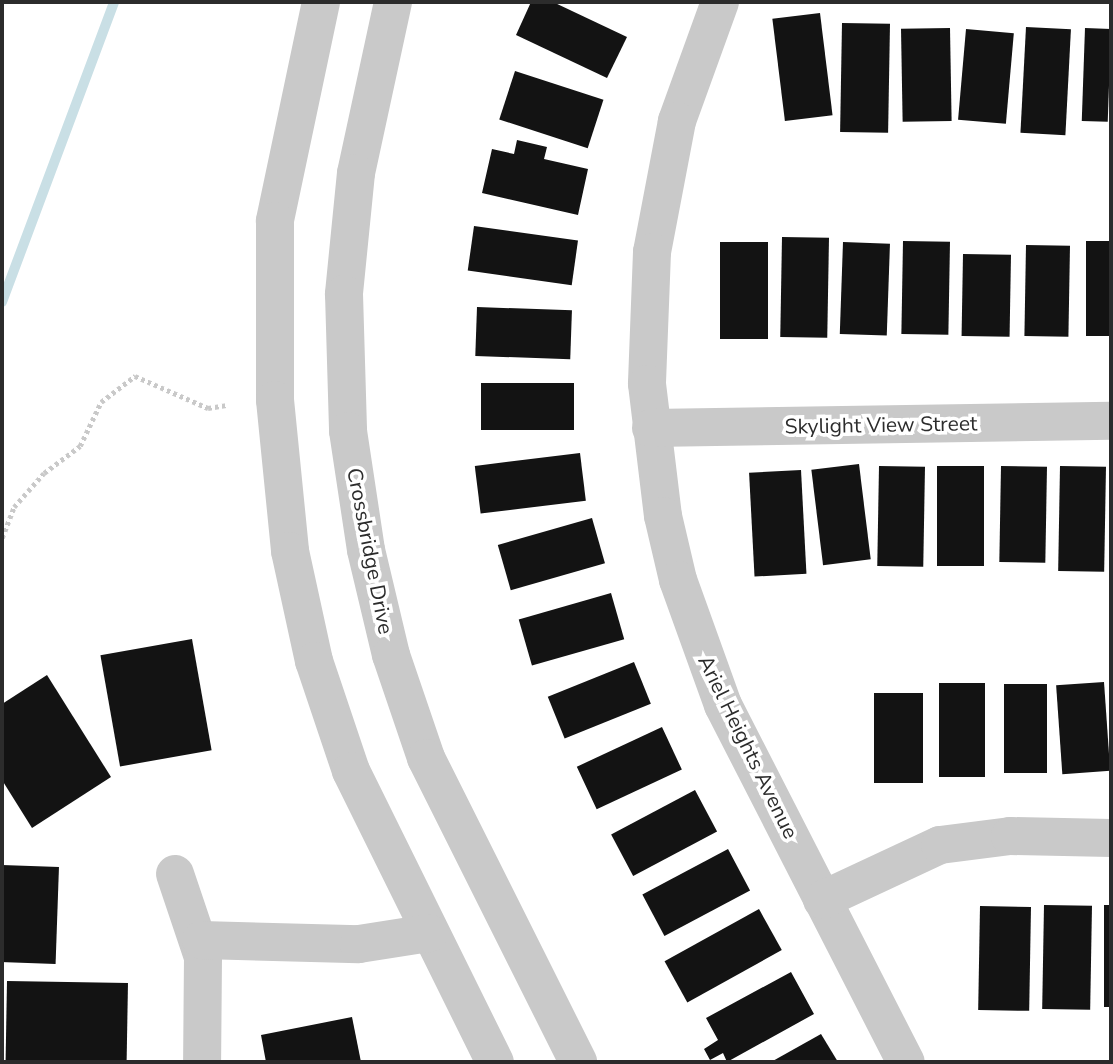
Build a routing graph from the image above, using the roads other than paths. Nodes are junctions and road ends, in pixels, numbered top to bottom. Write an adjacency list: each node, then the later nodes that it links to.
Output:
1 (321, 2): 9 (street)
2 (393, 2): 13 (street, Crossbridge Drive)
3 (720, 2): 5 (street, Ariel Heights Avenue)
4 (1111, 421): 5 (street, Skylight View Street)
5 (651, 428): 8 (street, Ariel Heights Avenue)
6 (1111, 838): 8 (street)
7 (175, 874): 10 (street)
8 (822, 900): 14 (street, Ariel Heights Avenue)
9 (429, 933): 10 (street); 12 (street)
10 (201, 940): 11 (street)
11 (202, 1062)
12 (495, 1062)
13 (578, 1062)
14 (906, 1062)

